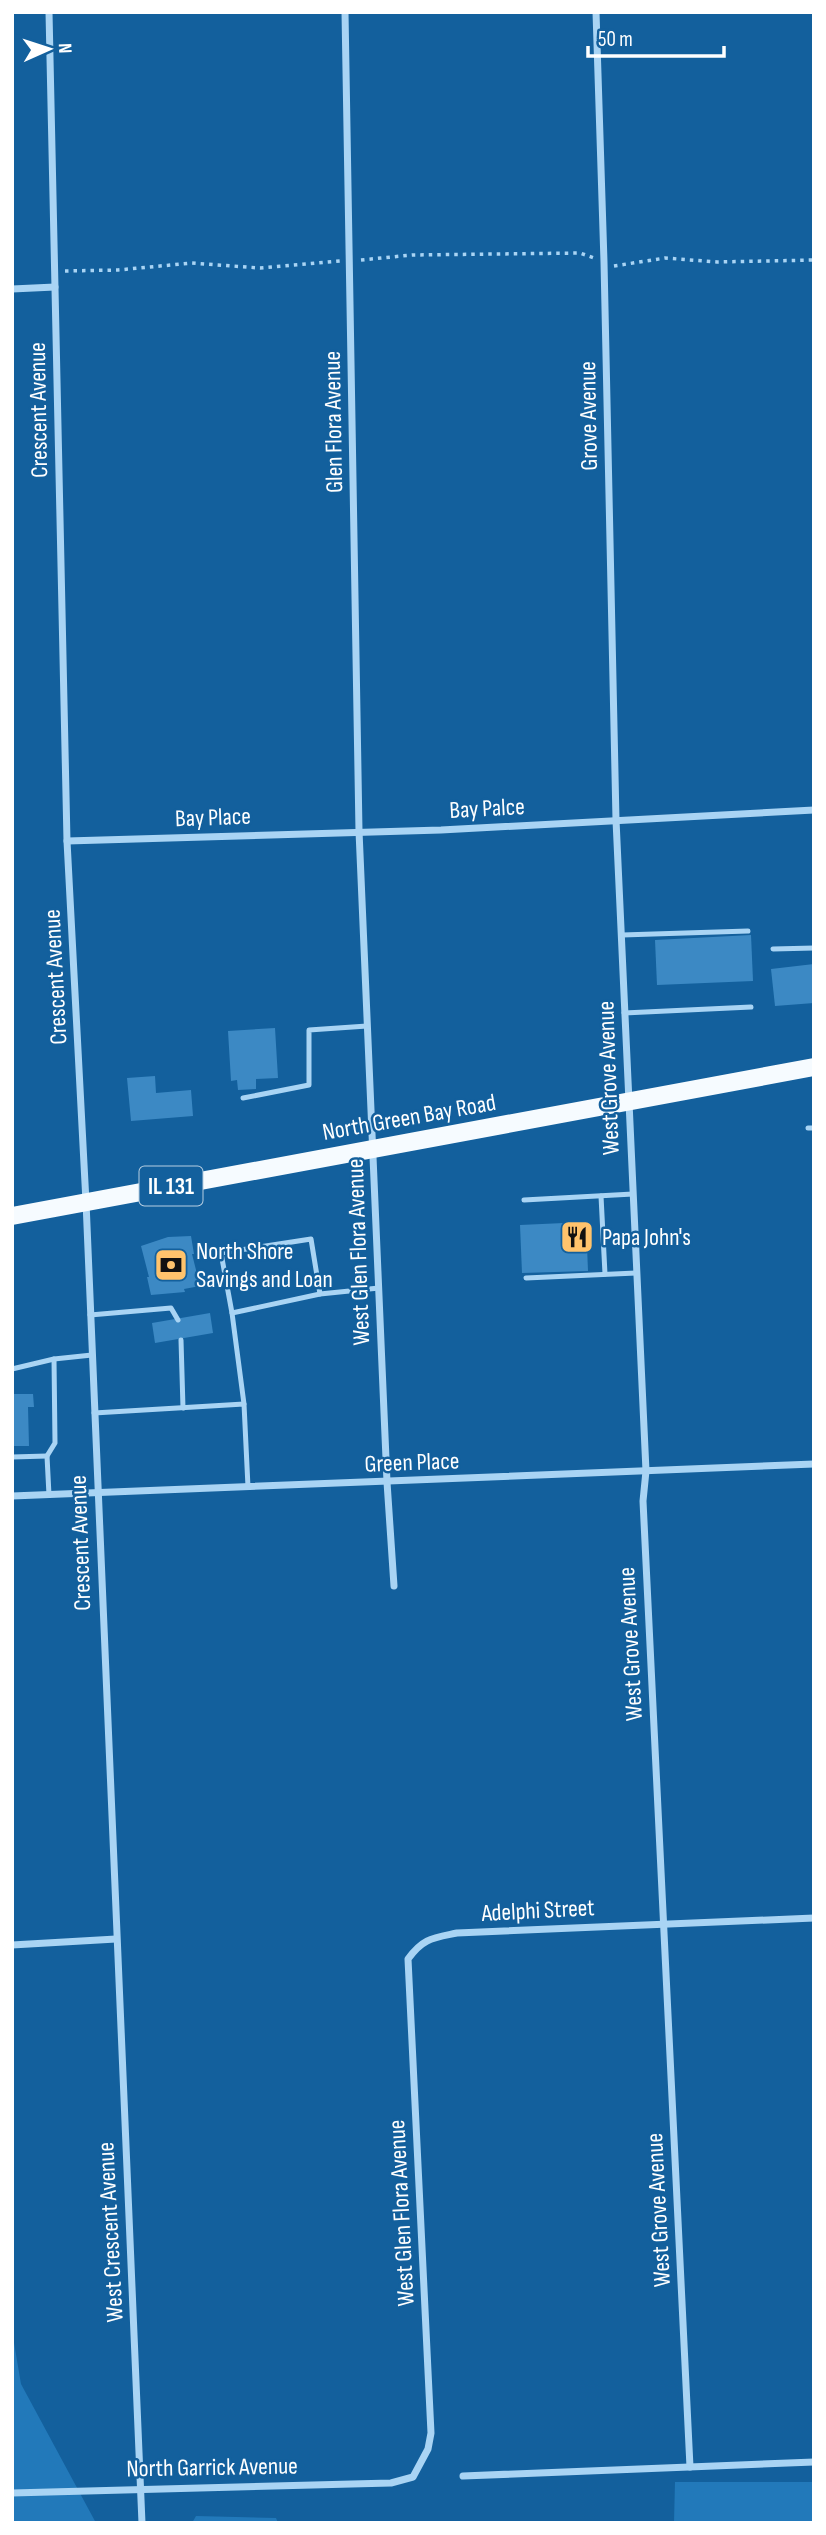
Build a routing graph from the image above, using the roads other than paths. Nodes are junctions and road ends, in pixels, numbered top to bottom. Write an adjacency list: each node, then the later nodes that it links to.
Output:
1 (49, 12): 4 (street, Crescent Avenue)
2 (345, 12): 8 (street, Glen Flora Avenue)
3 (596, 12): 7 (street, Grove Avenue)
4 (55, 287): 5 (street); 9 (street, Crescent Avenue)
5 (12, 289)
6 (814, 810): 7 (street)
7 (616, 820): 8 (street, Bay Palce); 11 (street, West Grove Avenue)
8 (359, 831): 9 (street, Bay Place); 16 (street, West Glen Flora Avenue)
9 (67, 841): 24 (street, Crescent Avenue)
10 (748, 931): 11 (lane)
11 (622, 935): 15 (street, West Grove Avenue)
12 (773, 948): 13 (lane)
13 (814, 948)
14 (751, 1007): 15 (lane)
15 (624, 1013): 19 (street, West Grove Avenue)
16 (368, 1026): 18 (lane); 20 (street, West Glen Flora Avenue)
17 (814, 1068): 19 (main road, North Green Bay Road / IL 131)
18 (243, 1098)
19 (628, 1101): 20 (main road, North Green Bay Road / IL 131); 21 (street, West Grove Avenue)
20 (373, 1149): 24 (main road, North Green Bay Road / IL 131); 29 (street, West Glen Flora Avenue)
21 (633, 1194): 22 (lane); 26 (street, West Grove Avenue)
22 (601, 1196): 23 (lane); 27 (lane)
23 (524, 1200)
24 (86, 1202): 25 (main road, North Green Bay Road / IL 131); 32 (street, Crescent Avenue)
25 (12, 1216)
26 (636, 1273): 27 (lane); 44 (street, West Grove Avenue)
27 (605, 1274): 28 (lane)
28 (526, 1278)
29 (379, 1288): 30 (lane); 45 (street, West Glen Flora Avenue)
30 (320, 1294): 31 (lane); 31 (lane)
31 (232, 1313): 38 (lane)
32 (90, 1315): 33 (lane); 35 (street, Crescent Avenue)
33 (178, 1320)
34 (181, 1340): 39 (lane)
35 (92, 1355): 36 (lane); 40 (street, Crescent Avenue)
36 (54, 1359): 37 (lane); 41 (lane)
37 (12, 1369)
38 (244, 1404): 39 (lane); 46 (lane)
39 (183, 1408): 40 (lane)
40 (94, 1413): 47 (street, Crescent Avenue)
41 (47, 1456): 42 (lane); 48 (lane)
42 (12, 1457)
43 (814, 1464): 44 (street, Green Place)
44 (646, 1471): 45 (street, Green Place); 52 (street, West Grove Avenue)
45 (387, 1482): 46 (street, Green Place); 50 (street, West Glen Flora Avenue)
46 (248, 1487): 47 (street, Green Place)
47 (97, 1493): 48 (street, Green Place); 53 (street, Crescent Avenue)
48 (49, 1495): 49 (street, Green Place)
49 (12, 1496)
50 (394, 1586)
51 (814, 1918): 52 (street, Adelphi Street)
52 (663, 1924): 55 (street, Adelphi Street); 57 (street, West Grove Avenue)
53 (116, 1939): 54 (street); 60 (street, West Crescent Avenue)
54 (12, 1945)
55 (417, 1947): 59 (street, West Glen Flora Avenue)
56 (814, 2462): 57 (street)
57 (690, 2467): 58 (street)
58 (463, 2476)
59 (413, 2477): 60 (street, North Garrick Avenue)
60 (141, 2488): 61 (street, North Garrick Avenue); 62 (street, West Crescent Avenue)
61 (12, 2493)
62 (142, 2523)

